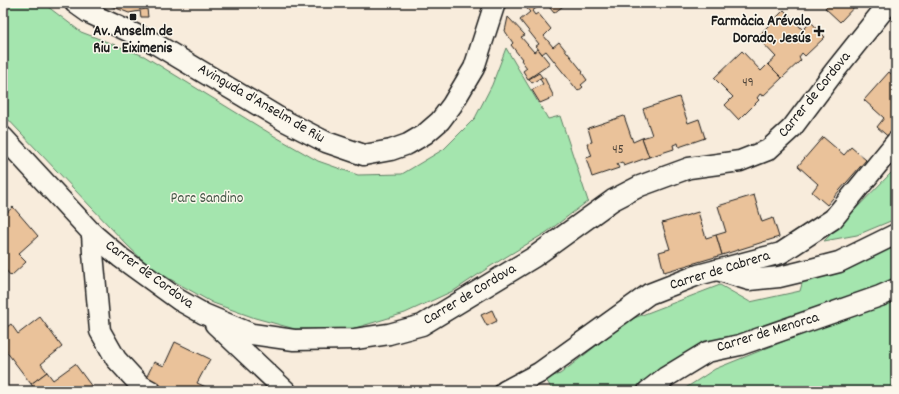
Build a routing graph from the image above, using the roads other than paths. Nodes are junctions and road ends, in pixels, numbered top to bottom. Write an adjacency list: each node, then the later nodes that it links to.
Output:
1 (76, 3): 2 (street, Avinguda d'Anselm de Riu)
2 (495, 3)
3 (889, 3): 10 (street, Carrer de Cordova)
4 (3, 137): 6 (street, Carrer de Cordova)
5 (896, 142): 8 (street, Carrer de Cabrera)
6 (92, 233): 10 (street, Carrer de Cordova); 11 (street)
7 (896, 234): 8 (street)
8 (717, 270): 13 (street, Carrer de Cabrera)
9 (896, 289): 14 (street, Carrer de Menorca)
10 (204, 314): 12 (street)
11 (151, 391)
12 (286, 391)
13 (505, 391)
14 (648, 391)

